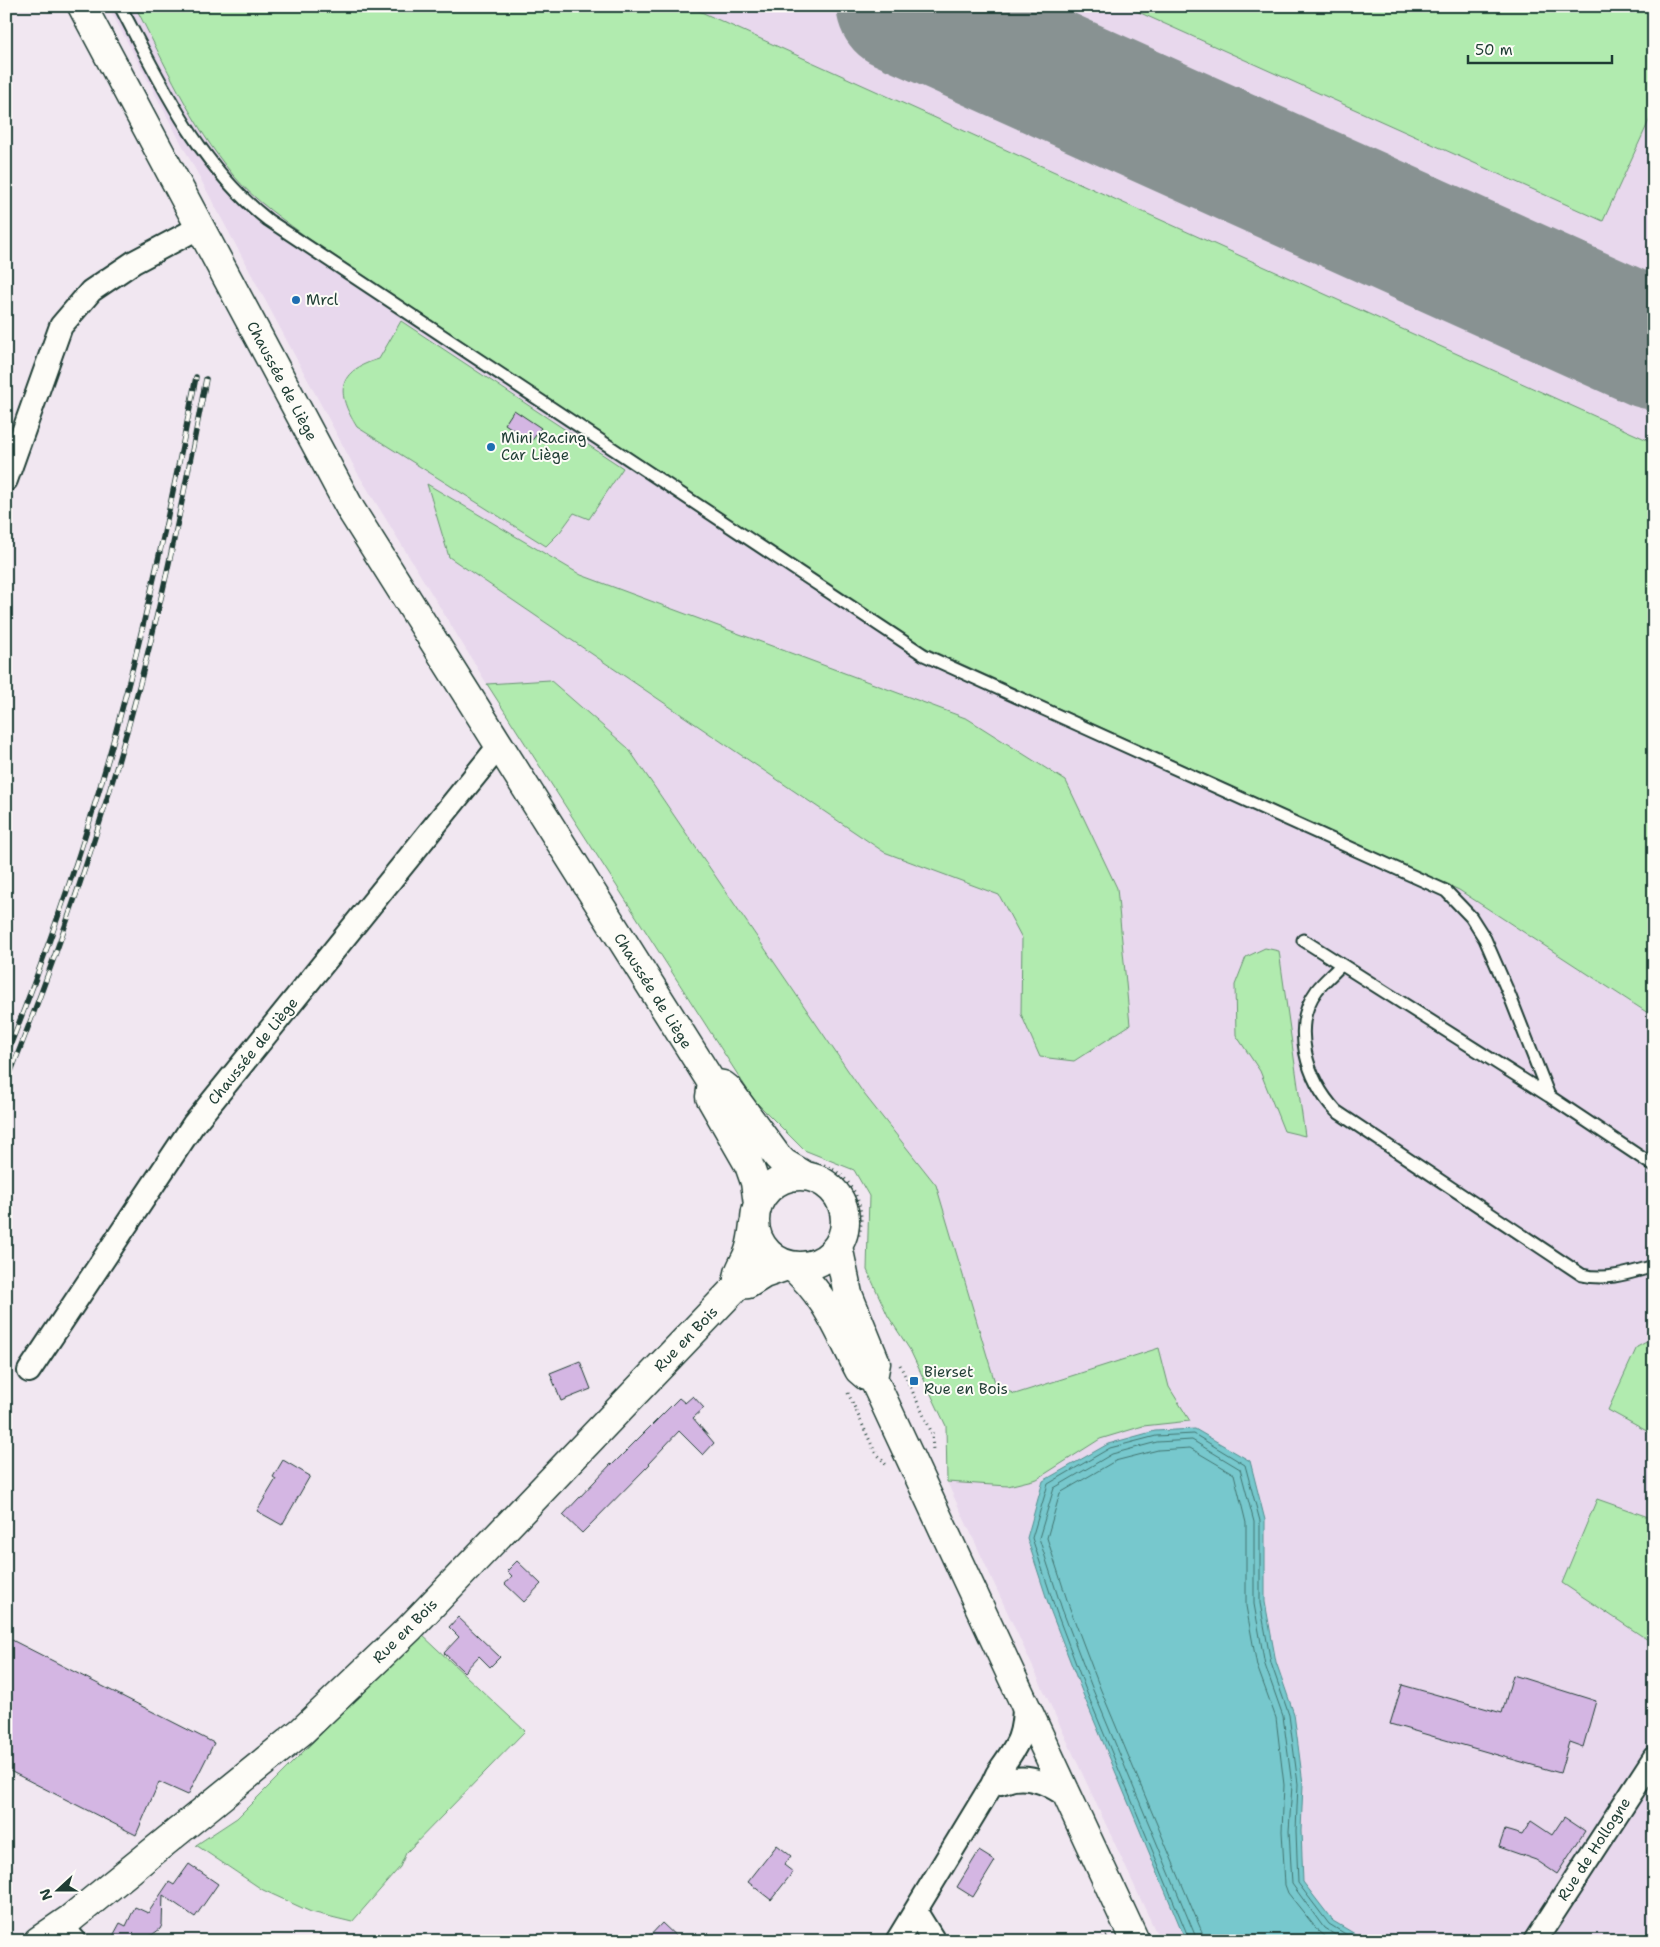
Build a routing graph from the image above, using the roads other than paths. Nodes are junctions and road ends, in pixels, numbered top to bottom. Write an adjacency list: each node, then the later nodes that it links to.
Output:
1 (82, 6): 3 (main road, Chaussée de Liège)
2 (120, 6): 9 (lane)
3 (200, 227): 4 (street); 5 (main road, Chaussée de Liège)
4 (6, 480)
5 (499, 746): 8 (main road, Chaussée de Liège); 17 (street, Chaussée de Liège)
6 (1304, 940): 7 (lane)
7 (1342, 965): 9 (lane); 15 (lane)
8 (712, 1083): 11 (main road, Chaussée de Liège); 12 (main road, Chaussée de Liège)
9 (1549, 1096): 10 (lane)
10 (1654, 1166)
11 (804, 1175): 12 (main road); 13 (main road)
12 (756, 1214): 14 (main road); 16 (main road, Rue en Bois)
13 (838, 1246): 14 (main road); 18 (main road)
14 (790, 1265): 16 (main road, Rue en Bois); 18 (main road)
15 (1654, 1266)
16 (738, 1285): 24 (main road, Rue en Bois)
17 (29, 1371)
18 (873, 1378): 19 (main road)
19 (1024, 1702): 21 (street); 22 (main road)
20 (1654, 1758): 29 (street, Rue de Hollogne)
21 (995, 1783): 22 (street); 23 (street)
22 (1068, 1797): 28 (main road)
23 (916, 1912): 26 (street); 27 (street)
24 (68, 1933): 25 (main road, Rue en Bois)
25 (38, 1941)
26 (898, 1941)
27 (934, 1941)
28 (1135, 1941)
29 (1535, 1941)

